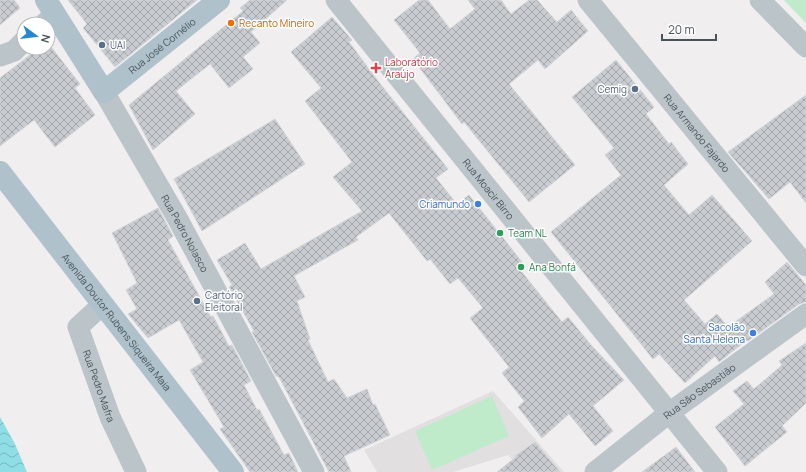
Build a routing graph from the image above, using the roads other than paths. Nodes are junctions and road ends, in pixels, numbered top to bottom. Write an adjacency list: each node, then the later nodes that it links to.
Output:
1 (220, 0): 9 (main road, Rua José Cornélio)
2 (336, 0): 14 (street, Rua Moacir Birro)
3 (588, 0): 11 (street, Rua Armando Fajardo)
4 (760, 0): 6 (street)
5 (48, 13): 9 (main road, Rua Pedro Nolasco)
6 (806, 47)
7 (16, 49): 8 (street)
8 (0, 56)
9 (104, 92): 17 (street, Rua Pedro Nolasco)
10 (0, 172): 12 (main road, Avenida Doutor Rubens Siqueira Maia)
11 (806, 266)
12 (102, 305): 15 (street, Rua Pedro Mafra); 16 (main road, Avenida Doutor Rubens Siqueira Maia)
13 (806, 314): 14 (street, Rua São Sebastião)
14 (669, 413): 18 (street, Rua São Sebastião); 19 (street, Rua Moacir Birro)
15 (136, 472)
16 (233, 472)
17 (314, 472)
18 (595, 472)
19 (717, 472)

